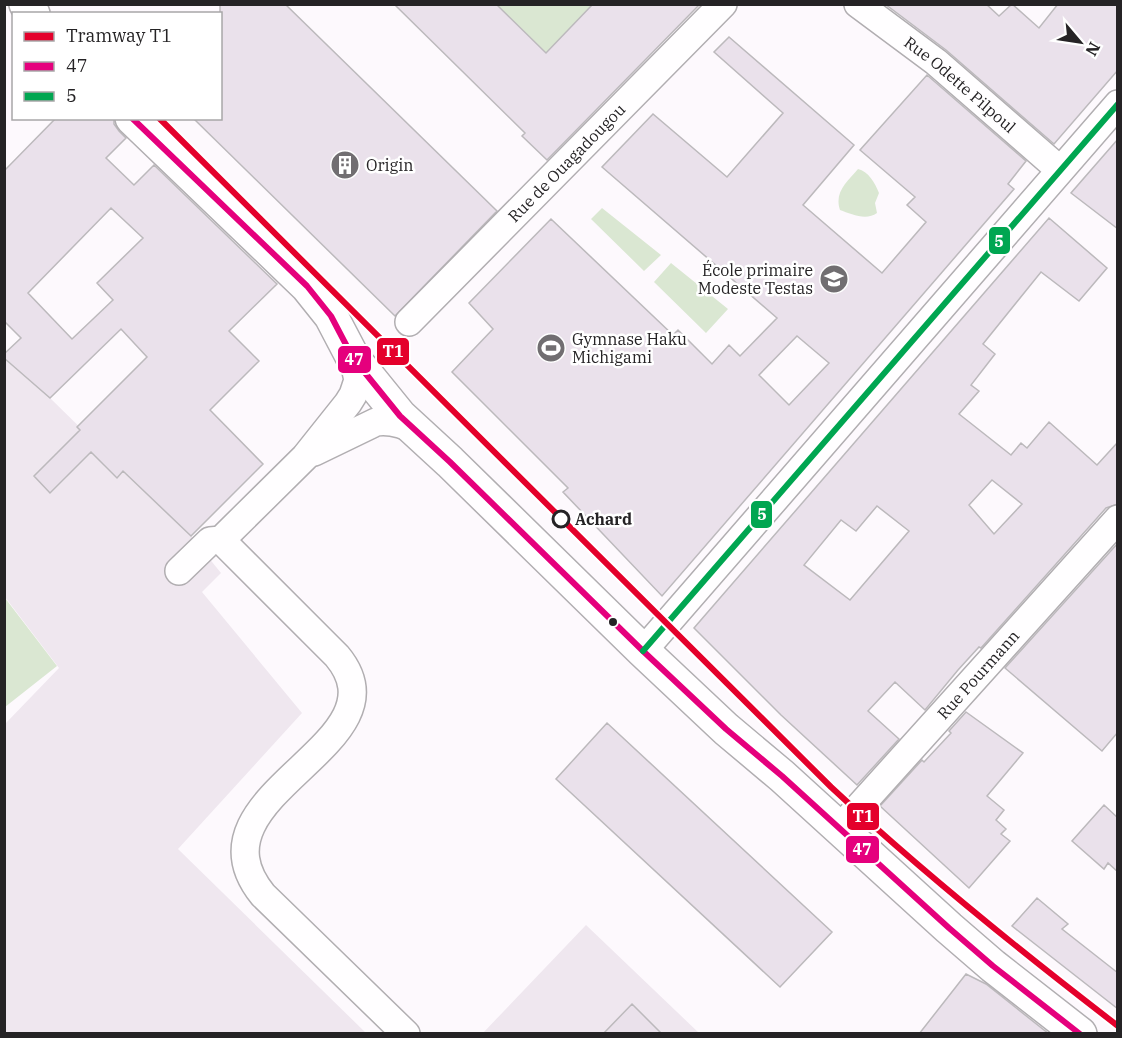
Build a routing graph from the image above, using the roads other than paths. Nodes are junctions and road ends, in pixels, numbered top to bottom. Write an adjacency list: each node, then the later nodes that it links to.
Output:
1 (723, 4): 6 (street, Rue de Ouagadougou)
2 (858, 4): 5 (street, Rue Odette Pilpoul)
3 (1118, 104): 5 (street)
4 (134, 120): 7 (street)
5 (1060, 170): 13 (street)
6 (409, 322)
7 (353, 358): 8 (street); 9 (street)
8 (419, 433): 9 (street); 13 (street)
9 (305, 457): 11 (street)
10 (1118, 519): 14 (street, Rue Pourmann)
11 (221, 540): 12 (street); 15 (street)
12 (179, 571)
13 (643, 651): 14 (street)
14 (839, 829): 16 (street)
15 (406, 1034)
16 (1080, 1034)

